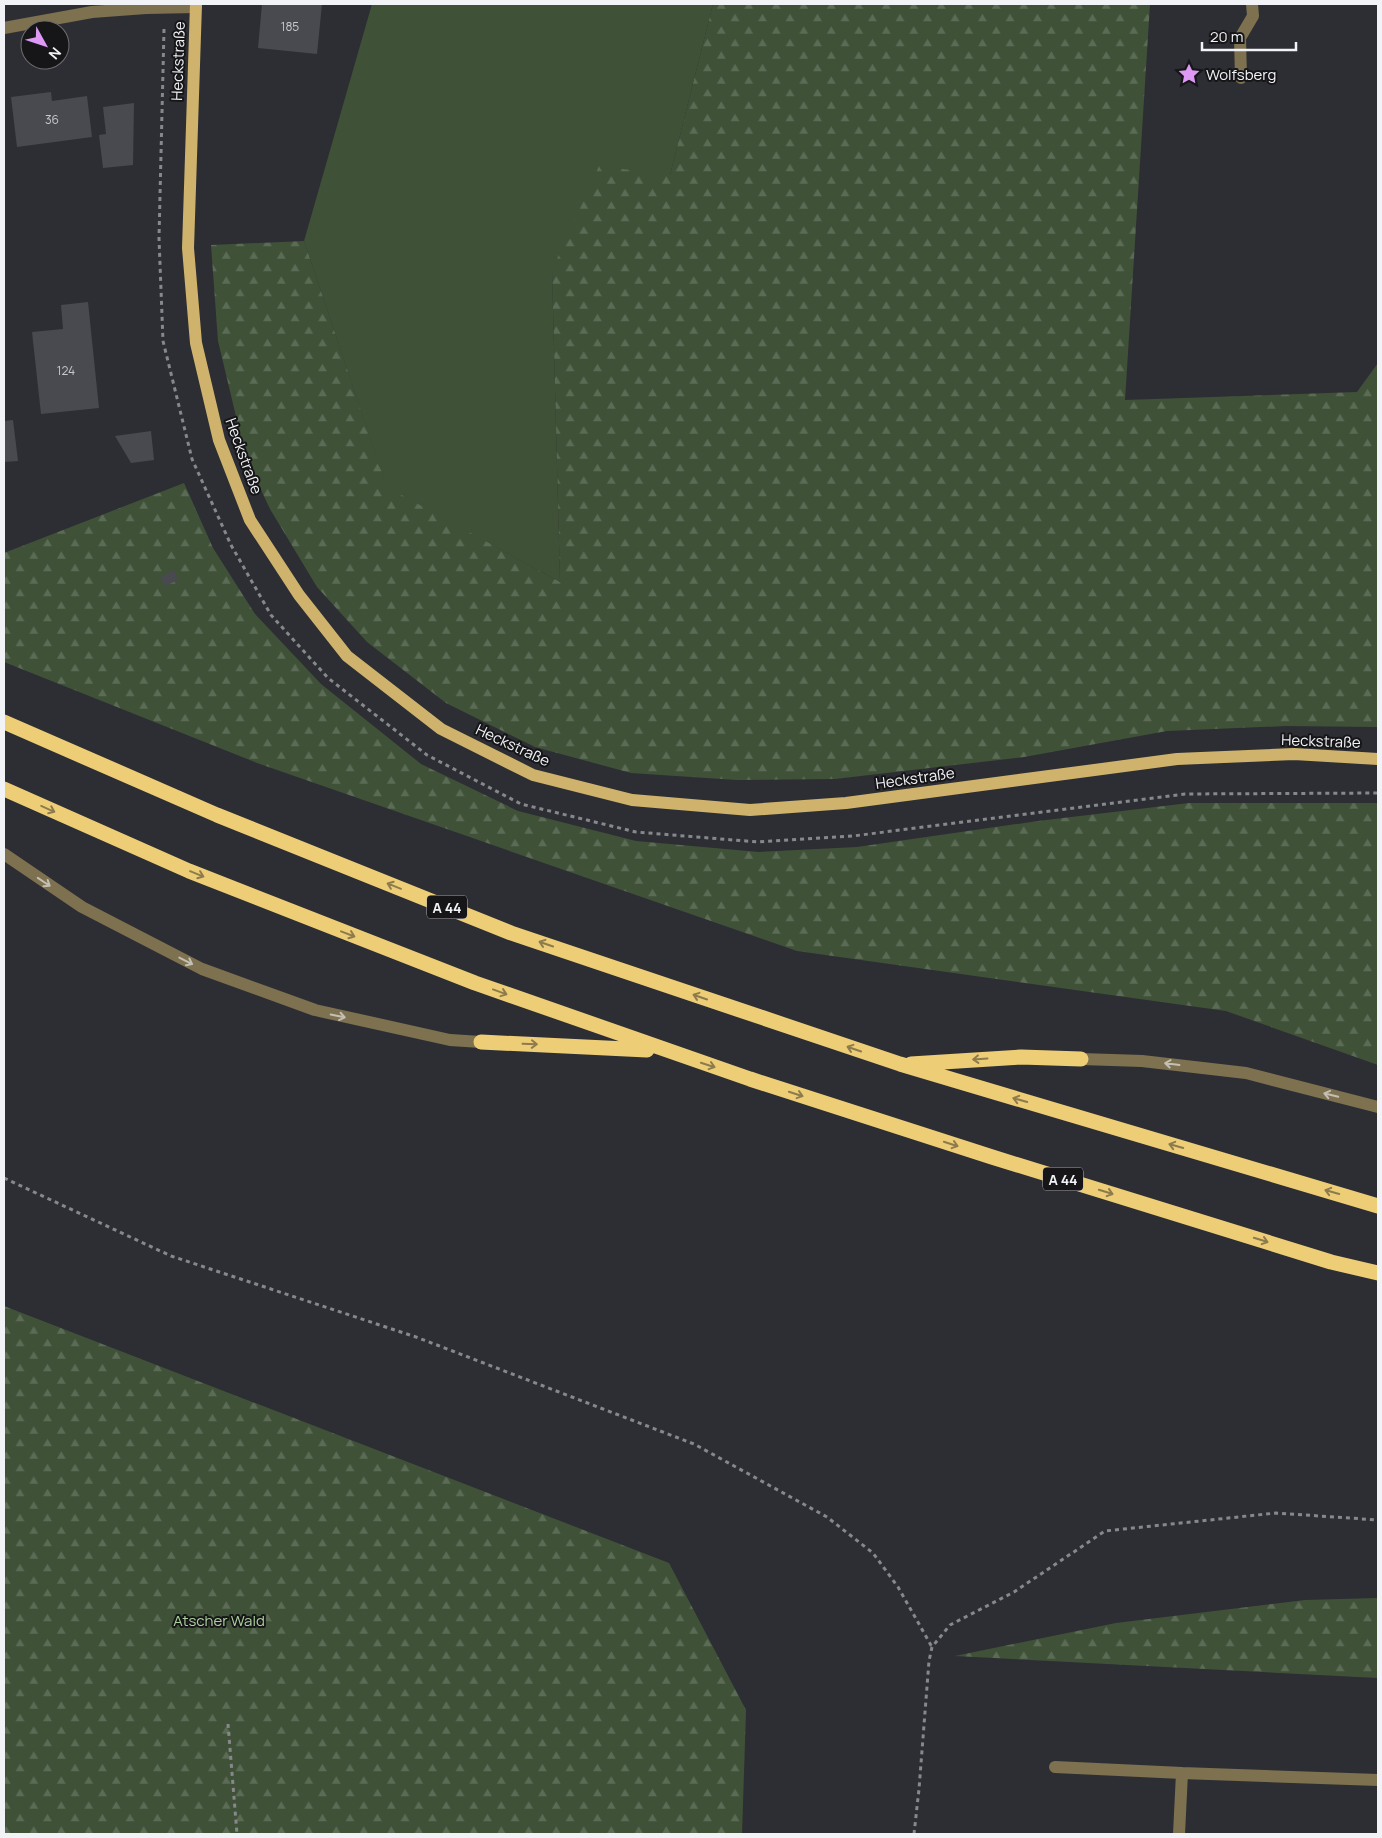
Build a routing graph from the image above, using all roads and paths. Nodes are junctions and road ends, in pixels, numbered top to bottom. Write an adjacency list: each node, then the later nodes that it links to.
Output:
1 (1252, 4): 4 (street)
2 (196, 6): 3 (street); 6 (main road, Heckstraße); 8 (path)
3 (4, 28)
4 (1241, 78)
5 (4, 722): 13 (highway, A 44, one-way to 5)
6 (1378, 759)
7 (4, 789): 11 (highway, A 44, one-way to 11)
8 (1378, 793)
9 (4, 854): 10 (street, one-way to 10)
10 (481, 1042): 11 (highway, one-way to 11)
11 (666, 1051): 17 (highway, A 44, one-way to 17)
12 (1081, 1059): 13 (highway, one-way to 13); 14 (street, one-way to 12)
13 (900, 1064): 16 (highway, A 44, one-way to 13)
14 (1378, 1107)
15 (4, 1178): 19 (path)
16 (1378, 1206)
17 (1378, 1273)
18 (1378, 1520): 19 (path)
19 (932, 1647): 25 (path)
20 (228, 1724): 24 (path)
21 (1055, 1767): 22 (street)
22 (1182, 1773): 23 (street); 26 (street)
23 (1378, 1780)
24 (237, 1834)
25 (914, 1834)
26 (1179, 1834)

